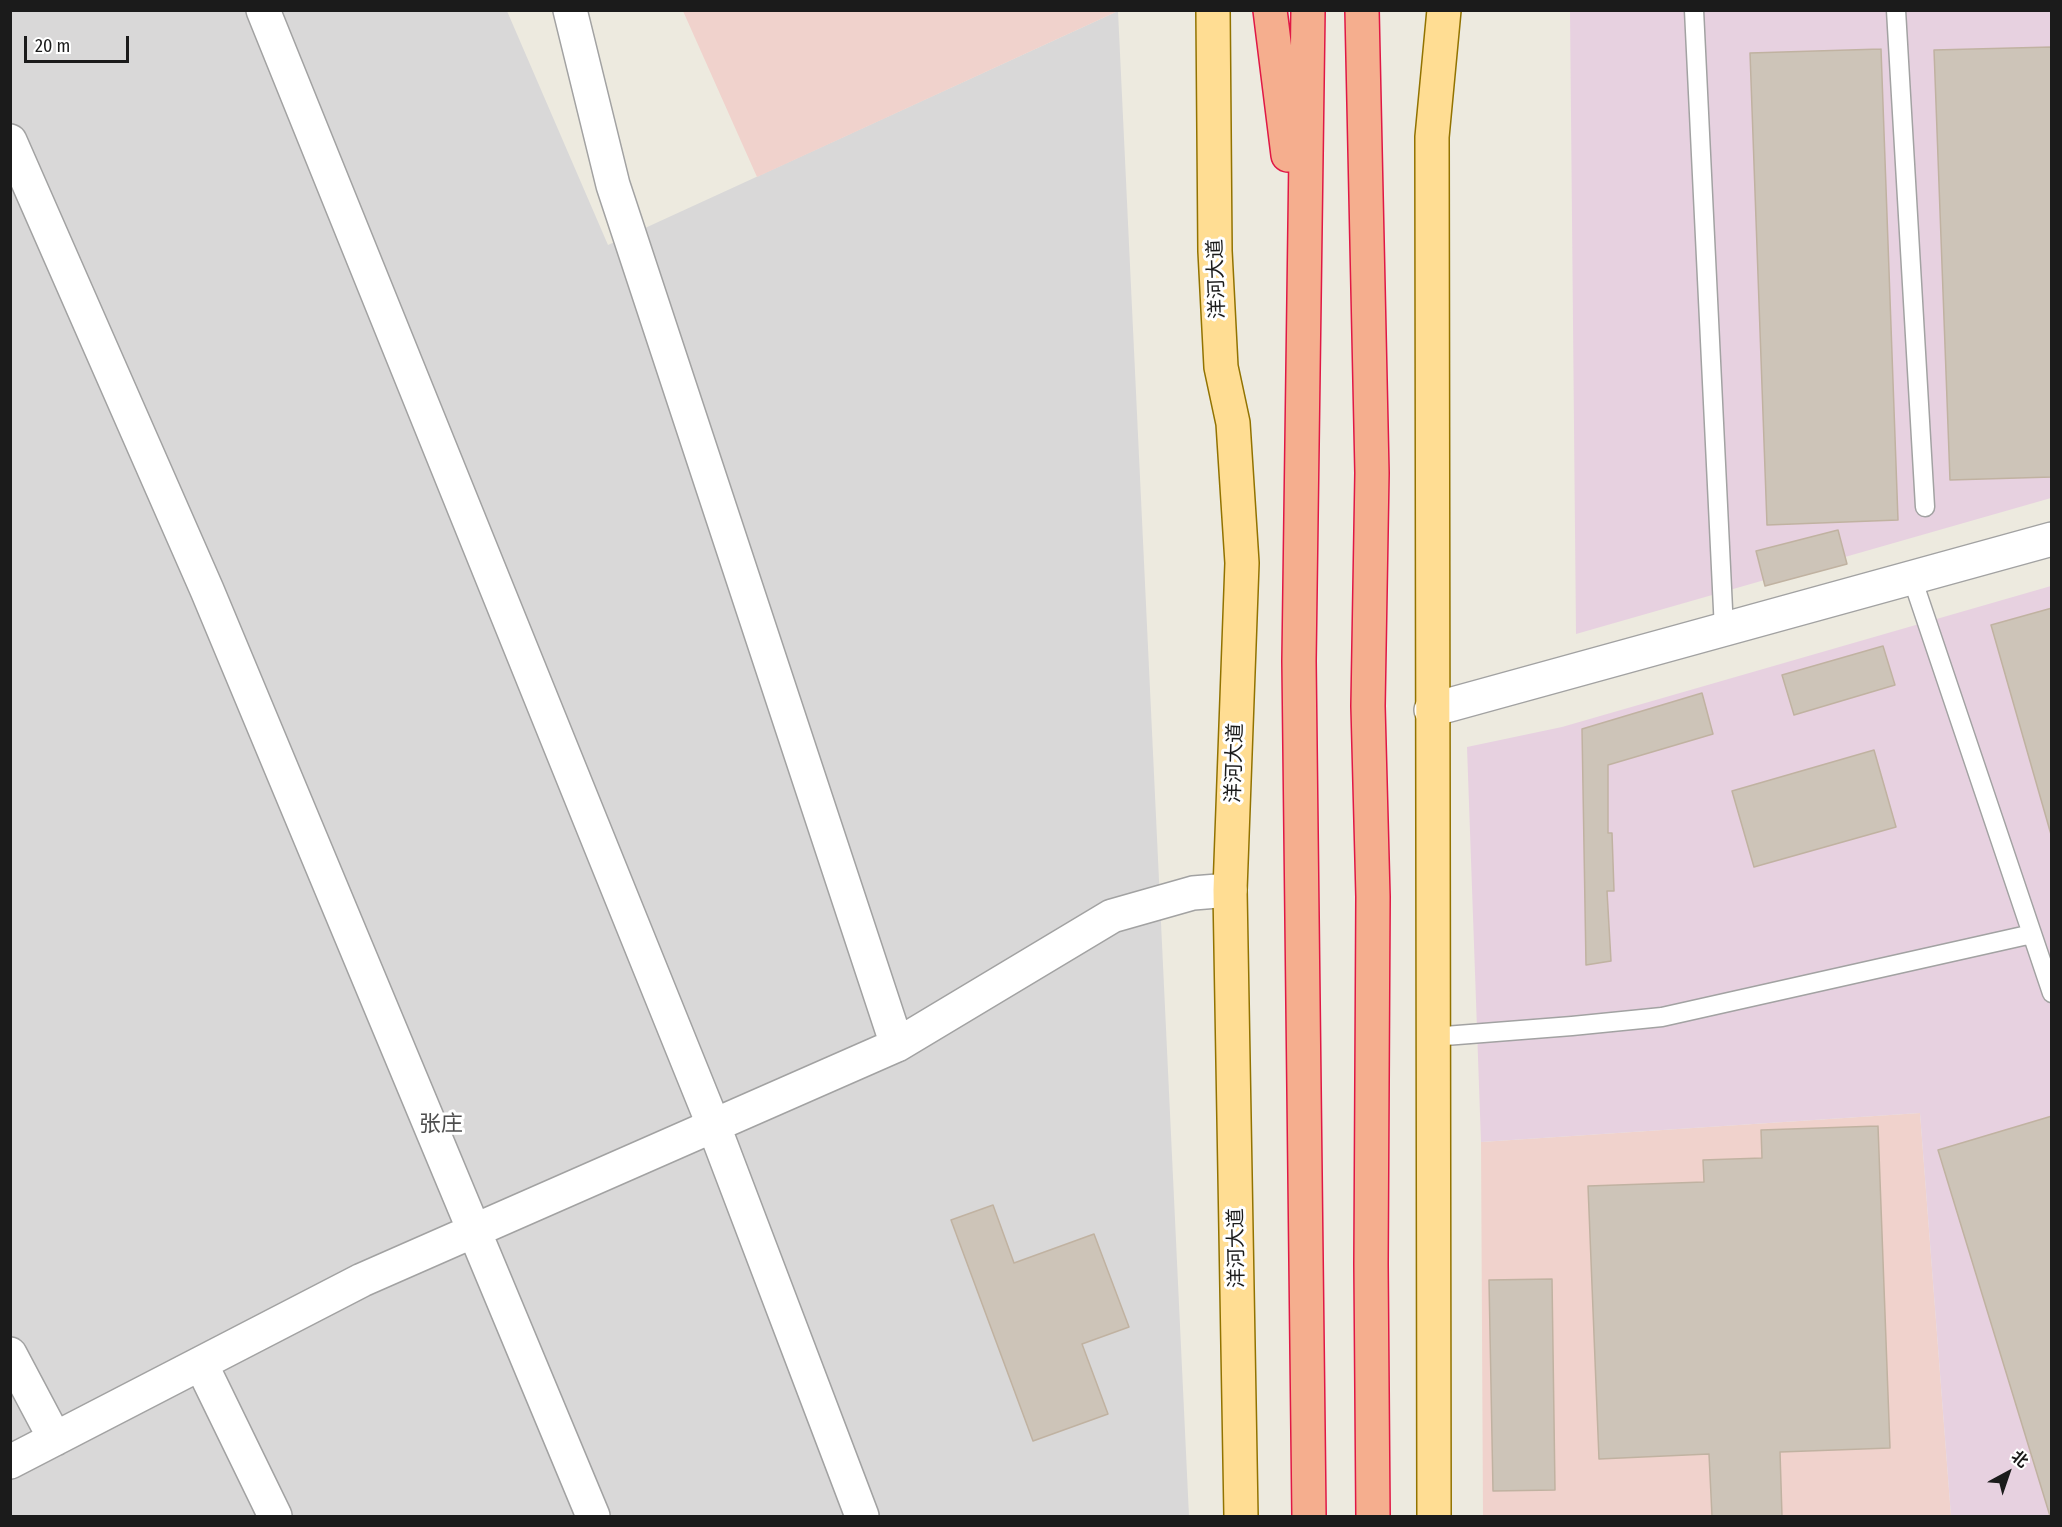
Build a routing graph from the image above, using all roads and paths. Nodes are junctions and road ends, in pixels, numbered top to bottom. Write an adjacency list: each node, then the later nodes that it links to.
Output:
1 (263, 10): 24 (street)
2 (570, 10): 23 (street)
3 (1213, 10): 19 (main road, 洋河大道)
4 (1270, 10): 13 (highway)
5 (1308, 10): 13 (highway)
6 (1362, 10): 11 (highway)
7 (1379, 10): 11 (highway)
8 (1444, 10): 18 (main road)
9 (1694, 10): 17 (lane)
10 (1896, 10): 14 (lane)
11 (1365, 122): 35 (highway)
12 (10, 141): 25 (street)
13 (1304, 277): 34 (highway)
14 (1925, 507)
15 (2052, 539): 16 (street)
16 (1912, 578): 17 (street); 20 (lane)
17 (1724, 630): 18 (street)
18 (1431, 710): 22 (main road)
19 (1230, 890): 23 (street); 33 (main road, 洋河大道)
20 (2032, 934): 21 (lane); 22 (lane)
21 (2052, 993)
22 (1432, 1036): 36 (main road)
23 (897, 1045): 24 (street)
24 (713, 1124): 25 (street); 32 (street)
25 (474, 1231): 27 (street); 31 (street)
26 (10, 1354): 28 (street)
27 (201, 1364): 28 (street); 30 (street)
28 (55, 1439): 29 (street)
29 (10, 1462)
30 (275, 1516)
31 (593, 1516)
32 (862, 1516)
33 (1241, 1516)
34 (1309, 1516)
35 (1373, 1516)
36 (1434, 1516)

